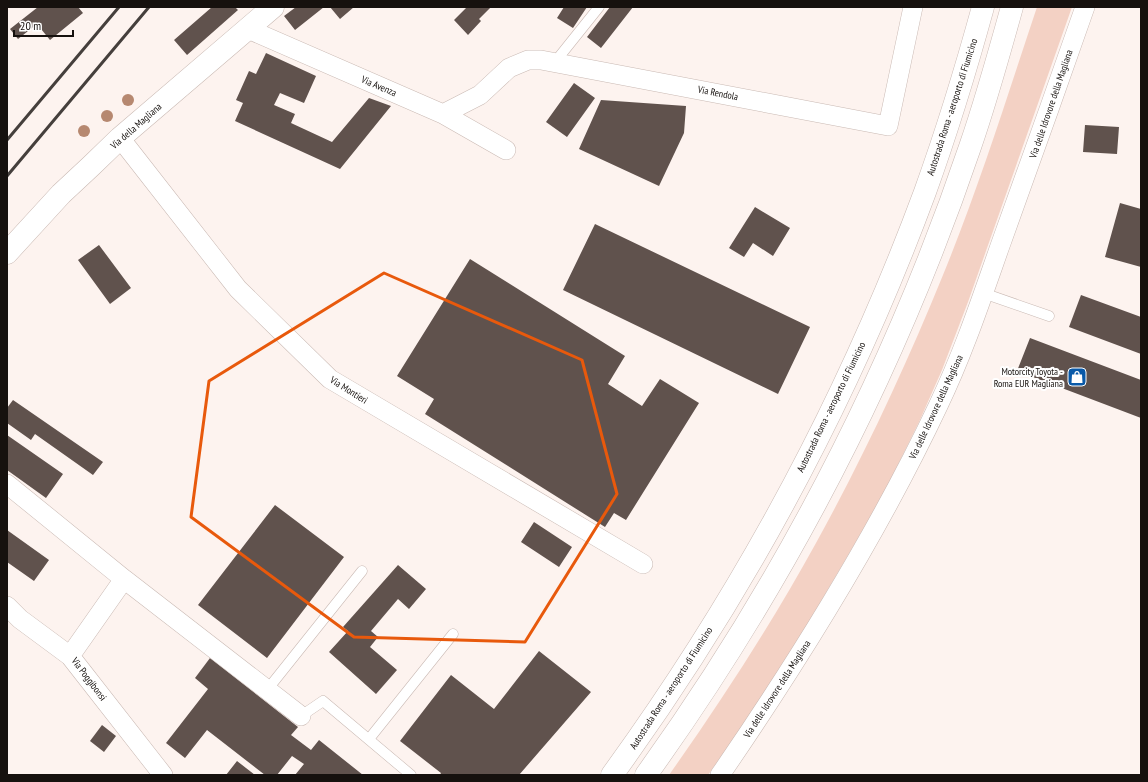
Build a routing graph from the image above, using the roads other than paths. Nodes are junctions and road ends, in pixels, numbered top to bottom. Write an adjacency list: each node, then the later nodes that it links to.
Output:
1 (273, 7): 8 (main road, Via della Magliana)
2 (599, 7): 9 (lane)
3 (912, 7): 9 (street, Via Rendola)
4 (983, 7): 29 (main road, Autostrada Roma - aeroporto di Fiumicino)
5 (1012, 7): 12 (main road)
6 (1027, 7): 12 (main road)
7 (1085, 7): 15 (street, Via delle Idrovore della Magliana)
8 (248, 29): 10 (street, Via Avenza); 11 (main road, Via della Magliana)
9 (555, 62): 10 (street, Via Rendola)
10 (443, 114): 13 (street, Via Avenza)
11 (120, 138): 14 (main road, Via della Magliana); 18 (street, Via Montieri)
12 (971, 145): 30 (main road)
13 (506, 150)
14 (7, 253)
15 (984, 293): 16 (lane); 31 (street, Via delle Idrovore della Magliana)
16 (1049, 316)
17 (7, 484): 20 (street)
18 (642, 564)
19 (362, 571): 24 (lane)
20 (124, 580): 23 (street, Via Poggibonsi); 24 (street)
21 (7, 606): 23 (street)
22 (454, 634): 26 (lane)
23 (70, 656): 27 (street, Via Poggibonsi)
24 (267, 690): 25 (street)
25 (301, 716): 26 (lane)
26 (369, 739): 28 (lane)
27 (163, 775)
28 (410, 775)
29 (612, 775)
30 (646, 775)
31 (720, 775)

